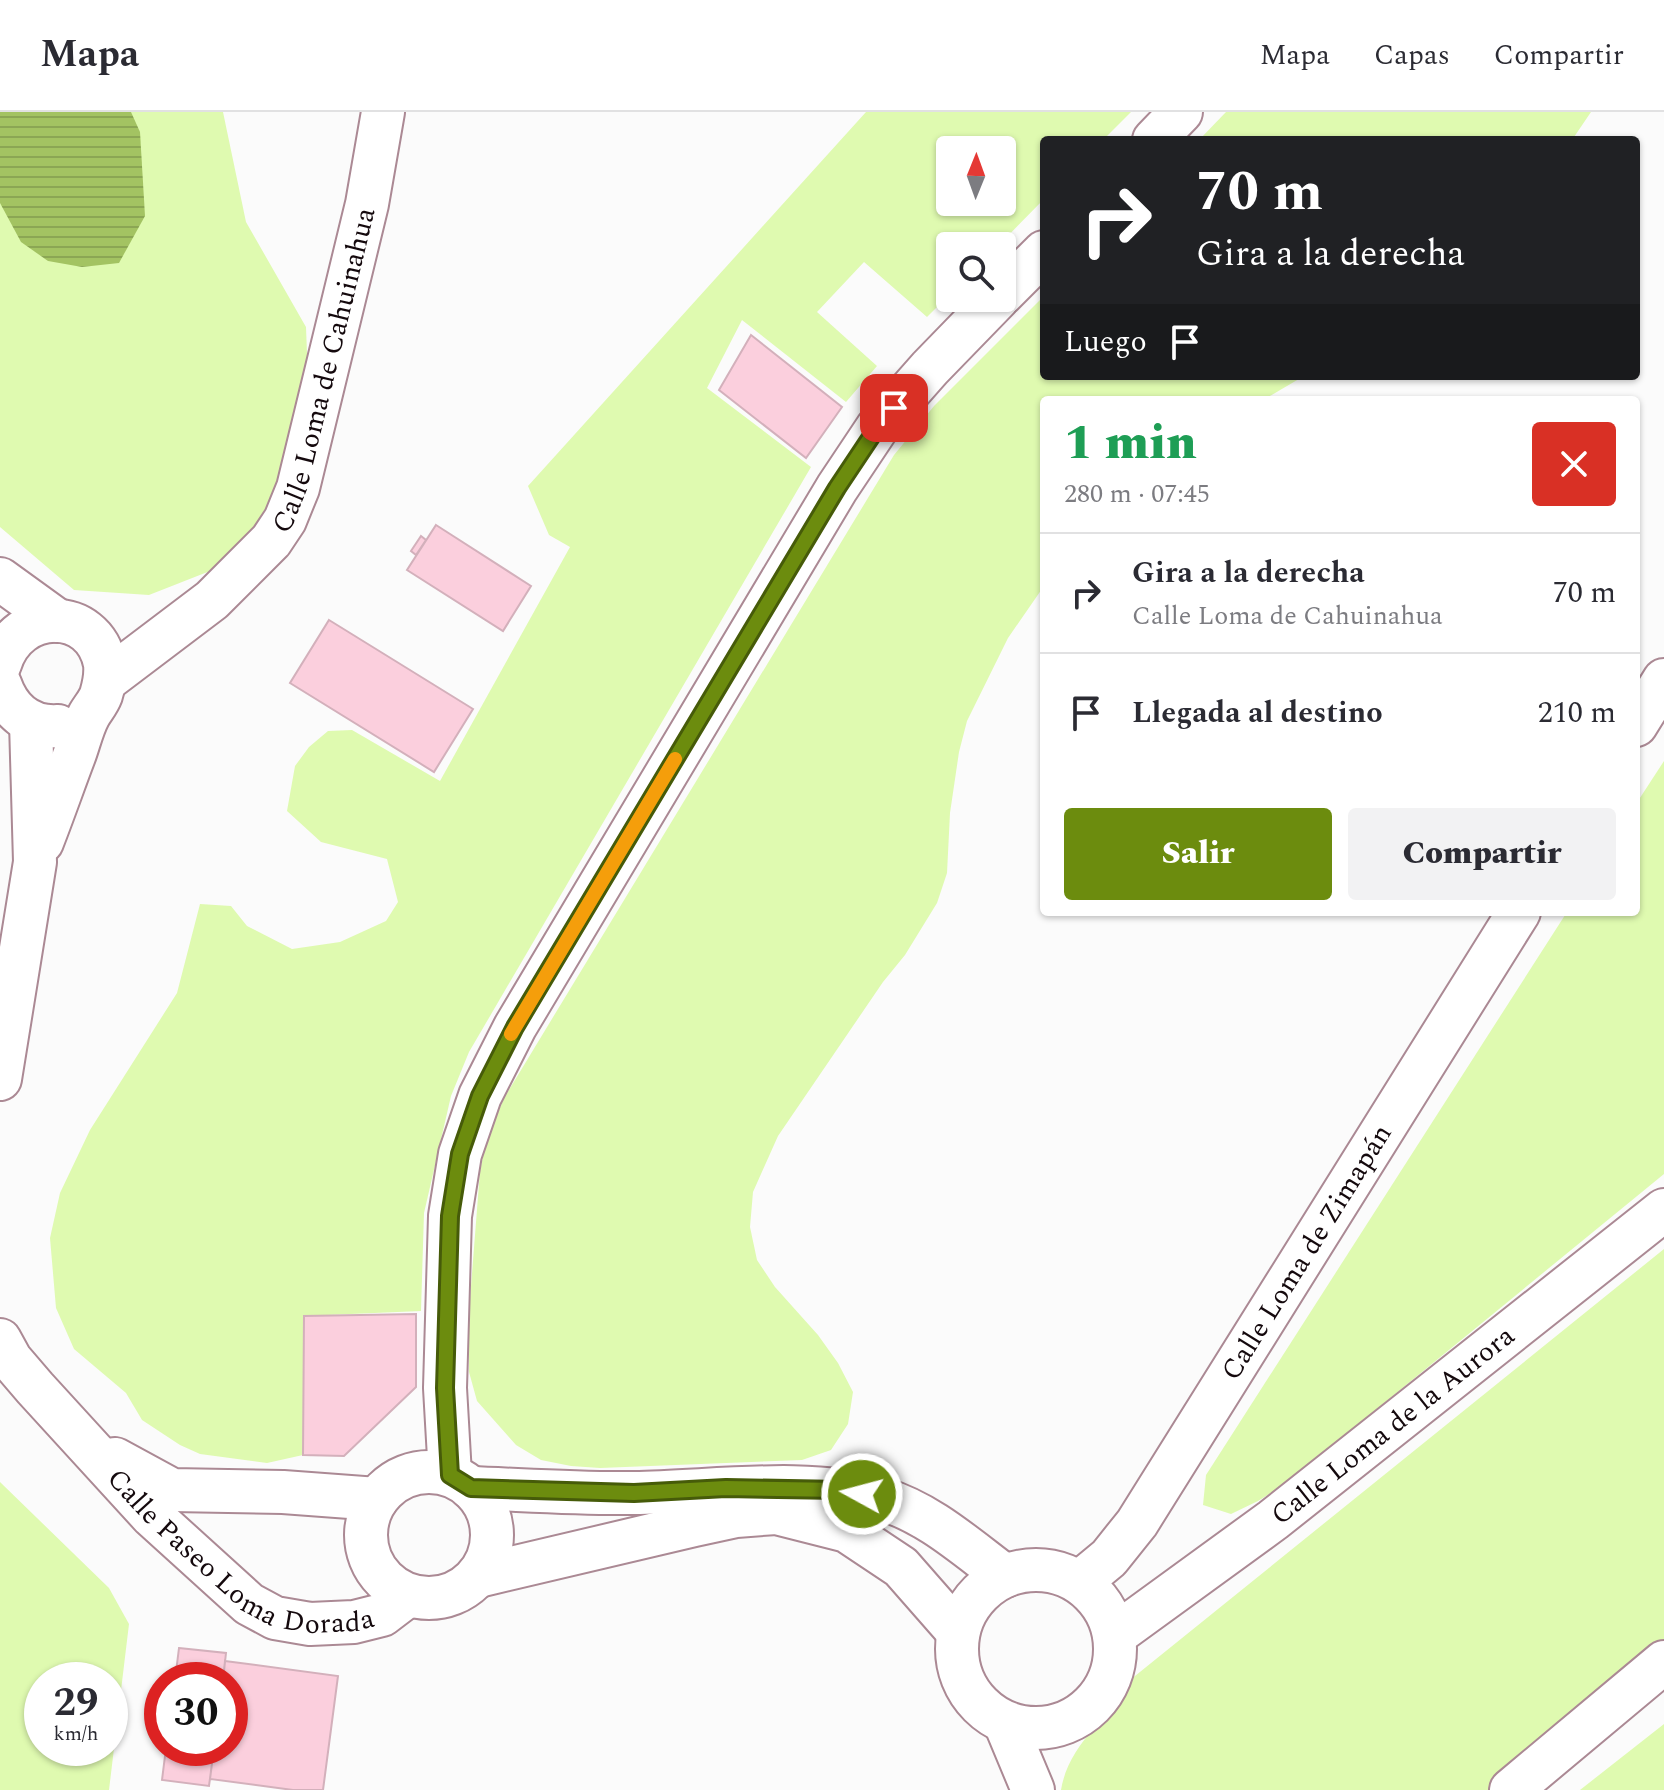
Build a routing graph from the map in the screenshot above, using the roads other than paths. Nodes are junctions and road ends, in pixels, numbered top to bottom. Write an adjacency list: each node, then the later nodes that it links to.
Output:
1 (383, 112): 8 (street, Calle Loma de Cahuinahua)
2 (1181, 112): 3 (street)
3 (1158, 136)
4 (1040, 256): 5 (street)
5 (1016, 280)
6 (984, 312): 20 (street)
7 (0, 579): 9 (street)
8 (212, 600): 9 (street, Calle Loma de Cahuinahua); 12 (street, Calle Loma de Cahuinahua)
9 (75, 629): 11 (street); 12 (street)
10 (1664, 680): 13 (street)
11 (7, 692): 12 (street); 14 (street)
12 (97, 698): 14 (street)
13 (1640, 719)
14 (35, 862): 16 (street)
15 (1516, 916): 24 (street, Calle Loma de Zimapán)
16 (0, 1079)
17 (1664, 1210): 27 (street, Calle Loma de la Aurora)
18 (0, 1340): 19 (street, Calle Paseo Loma Dorada)
19 (86, 1443): 21 (street, Calle Paseo Loma Dorada); 25 (street, Calle Paseo Loma Dorada)
20 (460, 1482): 21 (street); 22 (street); 23 (street)
21 (377, 1499): 25 (street, Calle Paseo Loma Dorada)
22 (478, 1576): 25 (street, Calle Paseo Loma Dorada); 26 (street, Calle Paseo Loma Dorada)
23 (1005, 1576): 24 (street); 26 (street)
24 (1080, 1582): 27 (street)
25 (407, 1596)
26 (958, 1632): 29 (street)
27 (1115, 1635): 29 (street)
28 (1664, 1662): 31 (street)
29 (1005, 1723): 30 (street)
30 (1033, 1790)
31 (1511, 1790)

